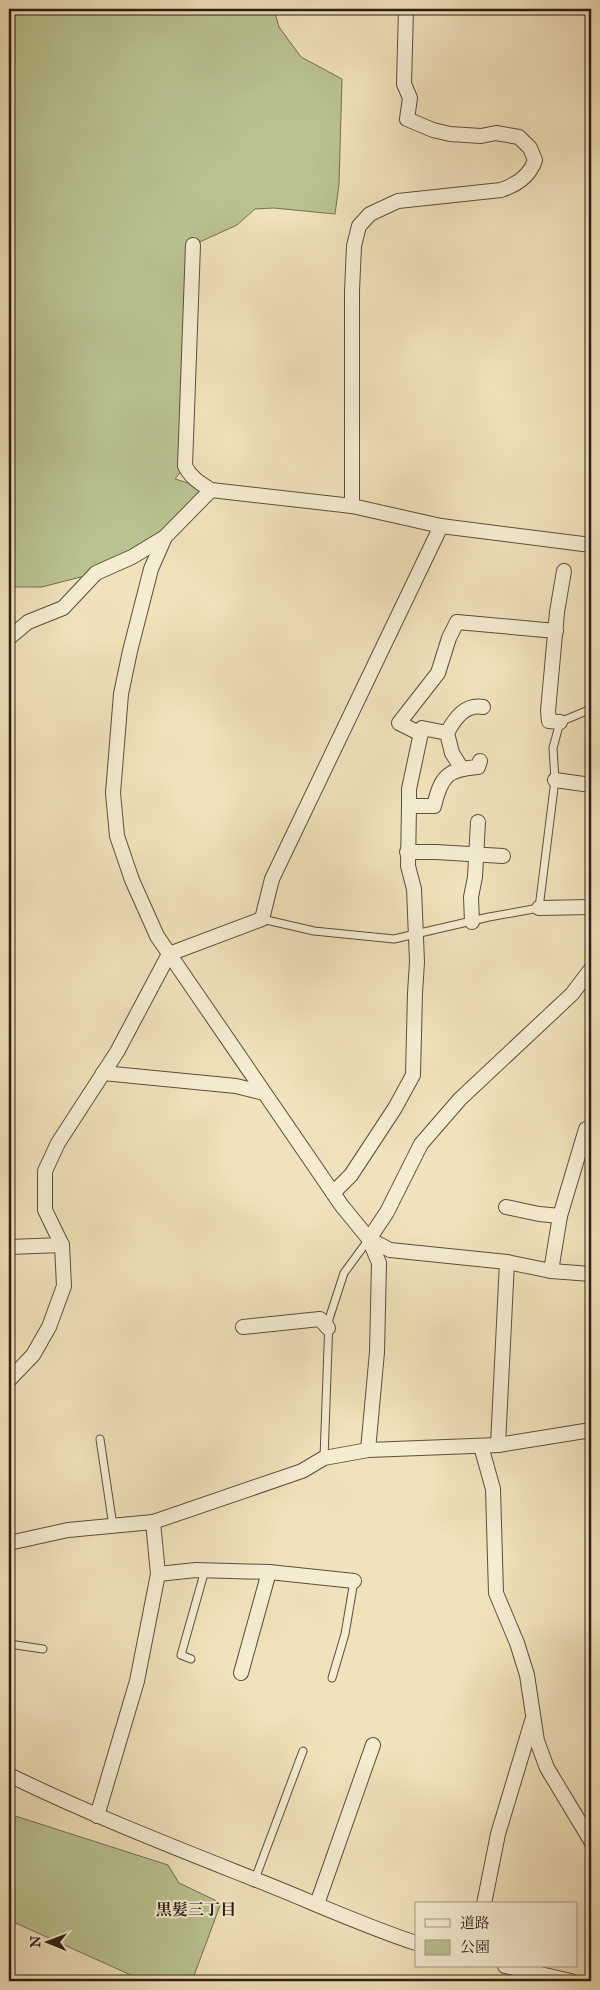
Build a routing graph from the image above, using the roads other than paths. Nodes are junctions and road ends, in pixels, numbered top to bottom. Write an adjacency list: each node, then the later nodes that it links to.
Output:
1 (406, 9): 4 (street)
2 (193, 245): 3 (street)
3 (211, 490): 4 (street); 6 (street)
4 (352, 506): 5 (street)
5 (441, 526): 7 (street); 27 (street)
6 (165, 537): 10 (street); 30 (street)
7 (591, 545)
8 (564, 571): 9 (street)
9 (556, 631): 13 (street); 15 (street)
10 (9, 638)
11 (484, 707): 14 (street)
12 (591, 709): 13 (lane)
13 (560, 722): 18 (lane)
14 (448, 733): 15 (street); 17 (street)
15 (421, 734): 20 (street)
16 (480, 761): 17 (street)
17 (462, 769): 20 (street)
18 (554, 780): 19 (street); 26 (lane)
19 (591, 786)
20 (409, 806): 22 (street)
21 (478, 822): 23 (street)
22 (408, 852): 23 (street); 29 (street)
23 (475, 854): 24 (street); 28 (street)
24 (502, 856)
25 (591, 907): 26 (street)
26 (539, 908): 28 (lane)
27 (262, 920): 29 (lane); 30 (street)
28 (472, 922): 29 (lane)
29 (417, 934): 35 (street)
30 (169, 954): 32 (street); 33 (street)
31 (591, 969): 38 (street)
32 (103, 1074): 33 (street); 39 (street)
33 (264, 1093): 35 (street)
34 (591, 1128): 37 (street)
35 (334, 1193): 38 (street)
36 (506, 1207): 37 (street)
37 (560, 1216): 42 (street)
38 (369, 1239): 41 (street); 45 (lane); 51 (street)
39 (62, 1245): 40 (street); 46 (street)
40 (9, 1247)
41 (507, 1262): 42 (street); 49 (street)
42 (551, 1272): 43 (street)
43 (591, 1274)
44 (243, 1326): 45 (street)
45 (328, 1328): 52 (lane)
46 (9, 1380)
47 (591, 1430): 49 (street)
48 (100, 1439): 54 (lane)
49 (498, 1445): 50 (street)
50 (481, 1446): 51 (street); 65 (street)
51 (368, 1450): 52 (street)
52 (324, 1458): 53 (street)
53 (153, 1522): 54 (street); 58 (street)
54 (113, 1526): 55 (street)
55 (9, 1543)
56 (205, 1570): 57 (street); 58 (street); 62 (lane)
57 (269, 1572): 59 (street); 63 (street)
58 (158, 1574): 69 (street)
59 (354, 1581): 64 (lane)
60 (9, 1644): 61 (lane)
61 (43, 1649)
62 (191, 1659)
63 (241, 1672)
64 (332, 1678)
65 (533, 1717): 70 (street); 72 (street)
66 (373, 1745): 73 (street)
67 (303, 1751): 71 (lane)
68 (9, 1775): 69 (street)
69 (97, 1816): 71 (street)
70 (591, 1842)
71 (255, 1879): 73 (street)
72 (484, 1902)
73 (317, 1904): 74 (street)
74 (415, 1944)
75 (515, 1968): 76 (street)
76 (571, 1981)

